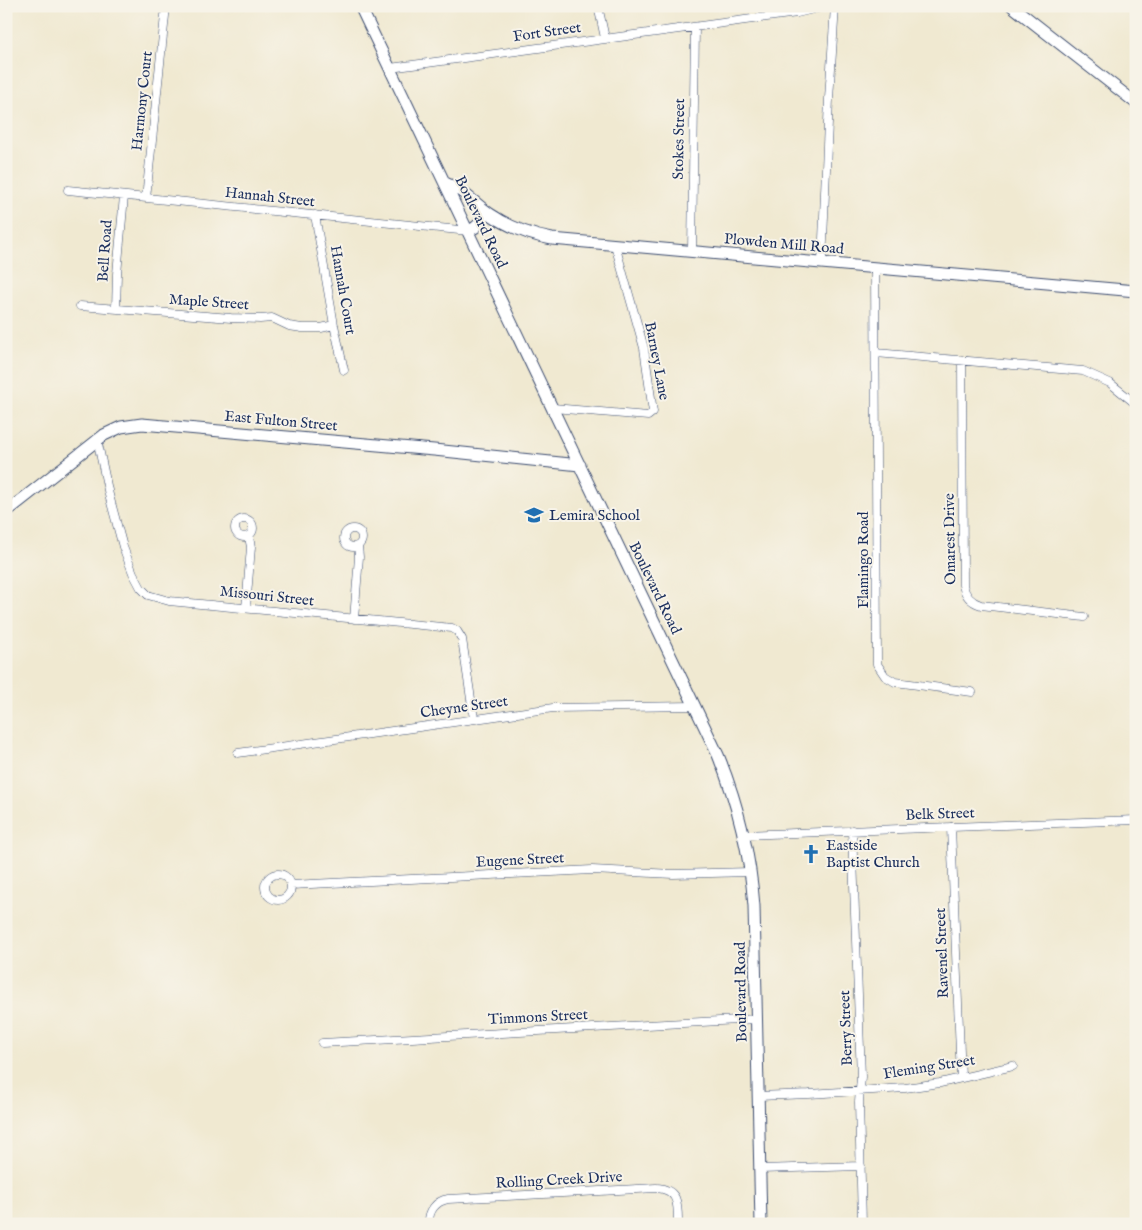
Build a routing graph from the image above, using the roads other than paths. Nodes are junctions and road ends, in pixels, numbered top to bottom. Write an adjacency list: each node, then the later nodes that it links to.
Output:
1 (166, 6): 15 (street, Harmony Court)
2 (360, 6): 10 (street, Boulevard Road)
3 (598, 6): 9 (street)
4 (826, 6): 7 (street, Fort Street)
5 (835, 6): 21 (street)
6 (1012, 6): 11 (street)
7 (797, 10): 8 (street, Fort Street)
8 (695, 26): 9 (street, Fort Street); 20 (street, Stokes Street)
9 (605, 38): 10 (street, Fort Street)
10 (390, 68): 12 (street, Boulevard Road)
11 (1136, 103)
12 (445, 183): 16 (street, Plowden Mill Road); 18 (street, Boulevard Road)
13 (68, 190): 14 (street, Hannah Street)
14 (124, 196): 15 (street, Hannah Street); 25 (street, Bell Road)
15 (146, 198): 17 (street, Hannah Street)
16 (487, 212): 18 (street); 19 (street, Plowden Mill Road)
17 (316, 215): 18 (street, Hannah Street); 26 (street, Hannah Court)
18 (468, 231): 31 (street, Boulevard Road)
19 (615, 245): 20 (street, Plowden Mill Road); 31 (street, Barney Lane)
20 (692, 252): 21 (street, Plowden Mill Road)
21 (822, 263): 22 (street, Plowden Mill Road)
22 (875, 267): 23 (street, Plowden Mill Road); 27 (street, Flamingo Road)
23 (1136, 291)
24 (80, 306): 25 (street, Maple Street)
25 (116, 309): 26 (street, Maple Street)
26 (334, 325): 29 (street, Hannah Court)
27 (876, 352): 28 (street); 40 (street, Flamingo Road)
28 (962, 360): 30 (street); 38 (street, Omarest Drive)
29 (344, 370)
30 (1136, 404)
31 (553, 408): 33 (street, Boulevard Road)
32 (97, 440): 33 (street, East Fulton Street); 34 (street, East Fulton Street); 37 (street, Missouri Street)
33 (580, 465): 41 (street, Boulevard Road)
34 (6, 512)
35 (248, 536): 37 (street)
36 (358, 546): 39 (street)
37 (246, 608): 39 (street, Missouri Street)
38 (1084, 617)
39 (354, 619): 42 (street, Missouri Street)
40 (972, 692)
41 (695, 706): 42 (street, Cheyne Street); 47 (street, Boulevard Road)
42 (474, 719): 43 (street, Cheyne Street)
43 (238, 753)
44 (1136, 820): 45 (street, Belk Street)
45 (951, 827): 46 (street, Belk Street); 53 (street, Ravenel Street)
46 (852, 830): 47 (street, Belk Street); 54 (street, Berry Street)
47 (744, 835): 48 (street, Boulevard Road)
48 (750, 872): 49 (street, Eugene Street); 50 (street, Boulevard Road)
49 (291, 885)
50 (756, 1019): 51 (street, Timmons Street); 55 (street, Boulevard Road)
51 (322, 1043)
52 (1013, 1066): 53 (street, Fleming Street)
53 (961, 1078): 54 (street, Fleming Street)
54 (860, 1091): 55 (street, Fleming Street); 56 (street, Berry Street)
55 (758, 1096): 57 (street, Boulevard Road)
56 (861, 1166): 57 (street); 61 (street, Berry Street)
57 (760, 1169): 60 (street, Boulevard Road)
58 (429, 1224): 59 (street, Rolling Creek Drive)
59 (678, 1224)
60 (762, 1224)
61 (862, 1224)

